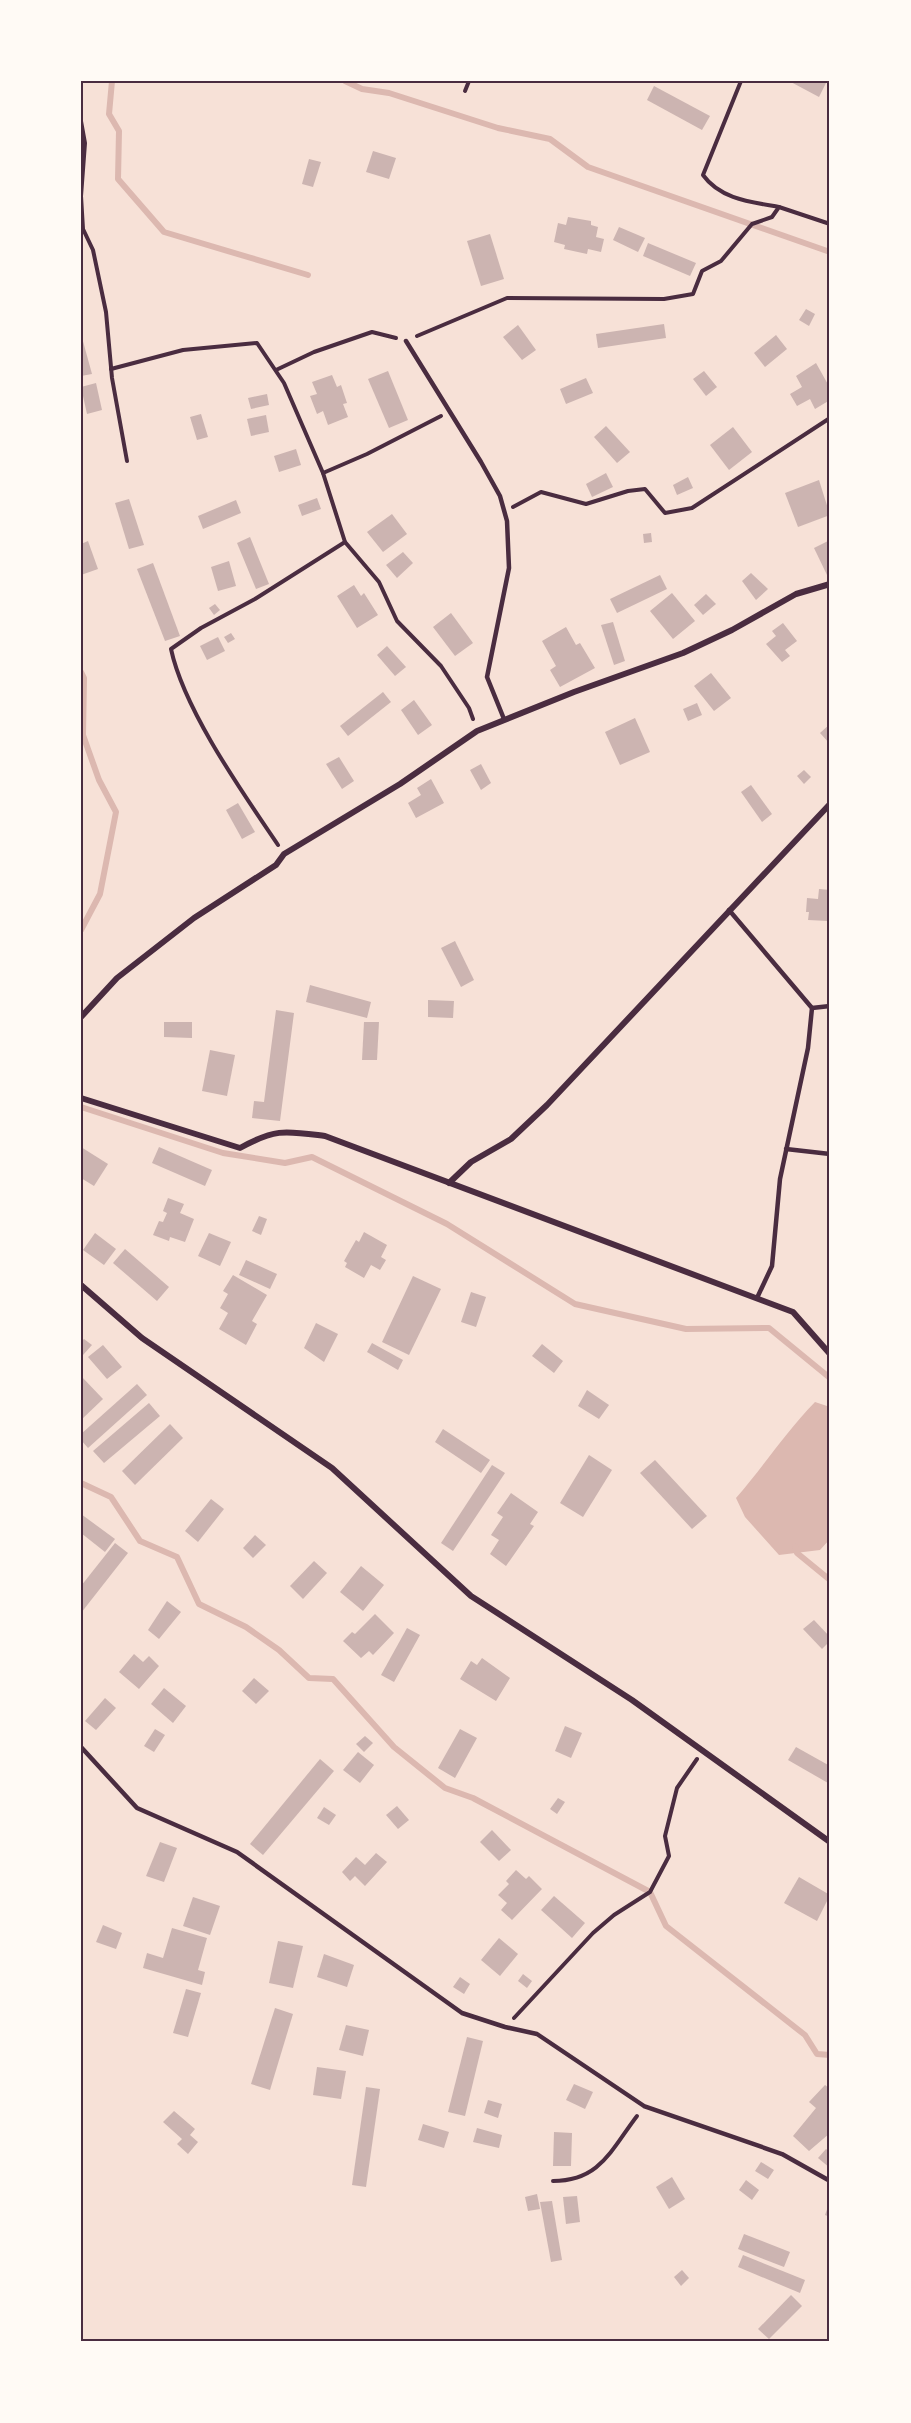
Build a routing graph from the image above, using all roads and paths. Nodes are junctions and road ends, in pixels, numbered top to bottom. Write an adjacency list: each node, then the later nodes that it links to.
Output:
1 (469, 81): 3 (path)
2 (741, 81): 5 (path)
3 (465, 91)
4 (81, 121): 8 (path)
5 (779, 207): 6 (path); 7 (path)
6 (830, 224)
7 (406, 340): 9 (path); 10 (lane)
8 (111, 369): 9 (path); 12 (path)
9 (276, 370): 13 (path)
10 (449, 411): 13 (path); 14 (lane)
11 (830, 418): 14 (path)
12 (127, 460)
13 (323, 473): 15 (path)
14 (504, 510): 17 (lane)
15 (345, 542): 18 (path); 20 (path)
16 (830, 584): 17 (street)
17 (504, 719): 18 (street)
18 (477, 731): 20 (street)
19 (830, 804): 21 (street)
20 (284, 854): 24 (street)
21 (729, 910): 23 (lane); 28 (street)
22 (830, 1006): 23 (lane)
23 (812, 1008): 26 (lane)
24 (81, 1017)
25 (81, 1098): 28 (street)
26 (786, 1149): 27 (lane); 30 (lane)
27 (830, 1154)
28 (449, 1183): 30 (street)
29 (81, 1285): 33 (street)
30 (757, 1298): 31 (street)
31 (830, 1354)
32 (81, 1747): 35 (lane)
33 (702, 1753): 34 (street); 35 (path)
34 (830, 1842)
35 (505, 2027): 36 (lane)
36 (644, 2106): 37 (path); 38 (lane)
37 (553, 2181)
38 (830, 2181)

